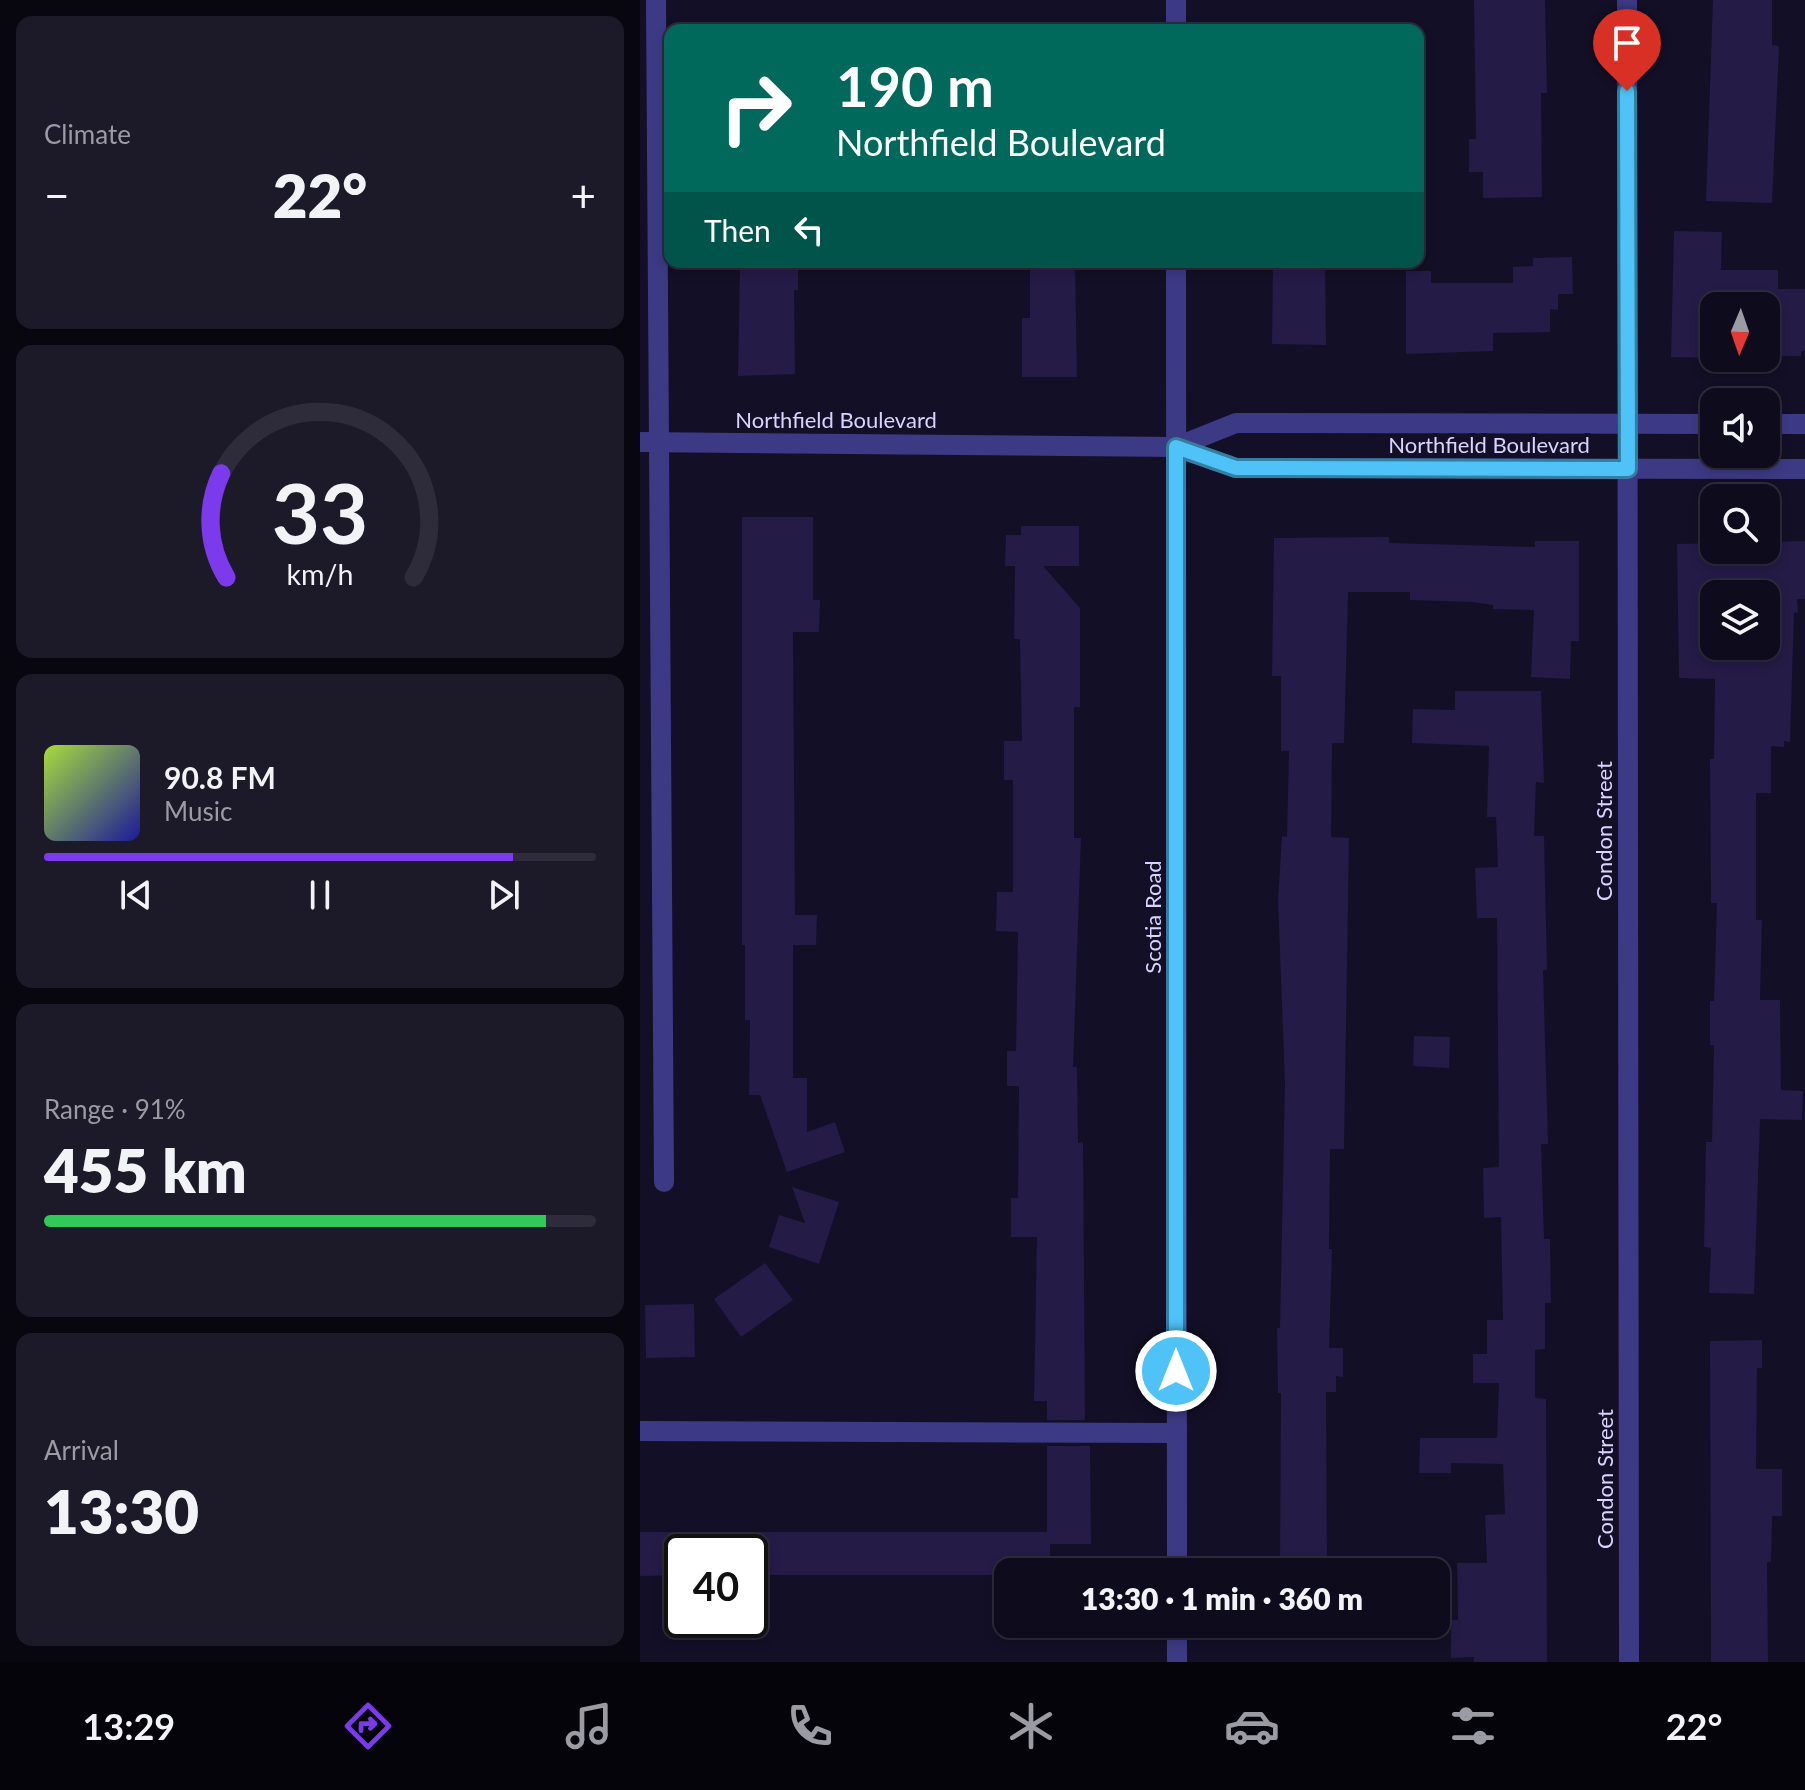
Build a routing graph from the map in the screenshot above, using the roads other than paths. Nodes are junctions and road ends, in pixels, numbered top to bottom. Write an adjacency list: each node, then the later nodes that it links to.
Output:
1 (656, 0): 10 (street)
2 (1176, 0): 4 (street)
3 (1627, 0): 6 (street, Condon Street)
4 (1176, 24)
5 (1176, 268): 11 (street, Scotia Road)
6 (1628, 424): 7 (street, Northfield Boulevard); 11 (street, Northfield Boulevard); 12 (street, Condon Street)
7 (1700, 424)
8 (1780, 424): 9 (street)
9 (1805, 424)
10 (650, 442): 11 (street, Northfield Boulevard); 14 (street)
11 (1176, 447): 12 (street, Northfield Boulevard); 16 (street, Scotia Road)
12 (1628, 469): 13 (street, Northfield Boulevard); 20 (street, Condon Street)
13 (1805, 469)
14 (664, 1182)
15 (640, 1431): 16 (street)
16 (1176, 1433): 17 (street, Scotia Road)
17 (1177, 1558)
18 (1177, 1638): 19 (street)
19 (1177, 1662)
20 (1629, 1662)

